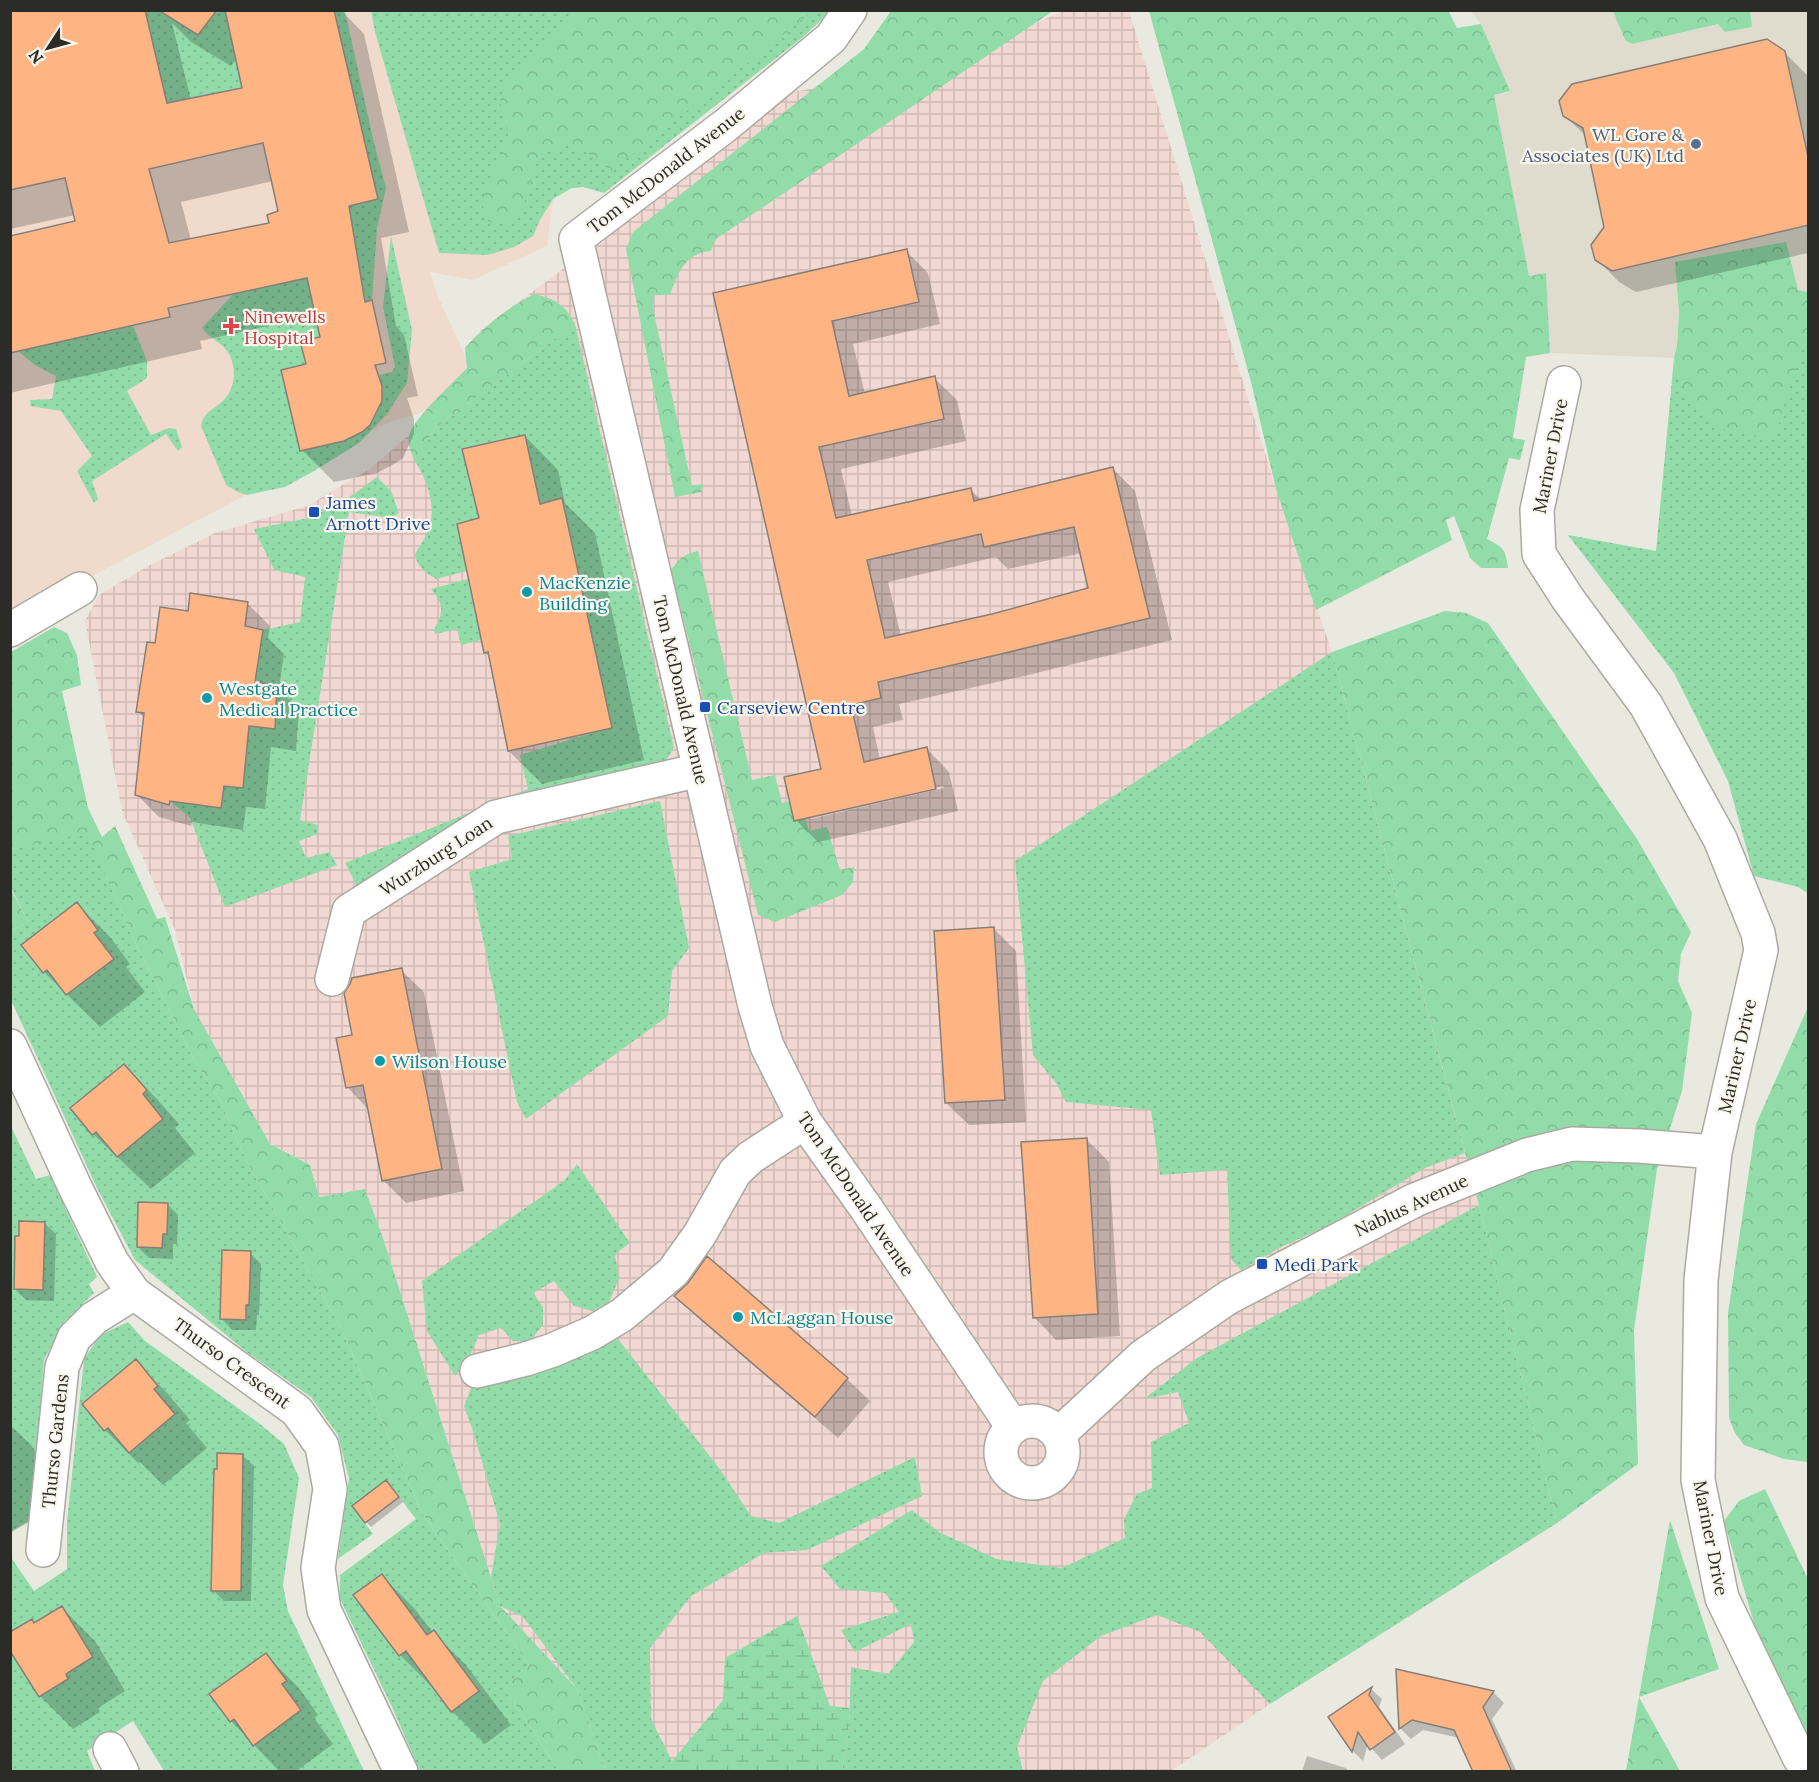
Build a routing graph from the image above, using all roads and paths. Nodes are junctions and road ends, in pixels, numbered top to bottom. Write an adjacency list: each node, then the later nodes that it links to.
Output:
1 (850, 10): 5 (street, Tom McDonald Avenue)
2 (1564, 383): 9 (street, Mariner Drive)
3 (80, 590): 4 (street)
4 (10, 630)
5 (700, 770): 6 (street, Wurzburg Loan); 8 (street, Tom McDonald Avenue)
6 (332, 979)
7 (10, 1046): 10 (street, Thurso Crescent)
8 (805, 1122): 11 (street); 12 (street, Tom McDonald Avenue)
9 (1715, 1152): 13 (street, Nablus Avenue); 15 (street, Mariner Drive)
10 (134, 1293): 14 (street, Thurso Gardens); 16 (street, Thurso Crescent)
11 (477, 1371)
12 (1013, 1427): 13 (street); 13 (street)
13 (1058, 1435)
14 (43, 1550)
15 (1809, 1770)
16 (401, 1772)

